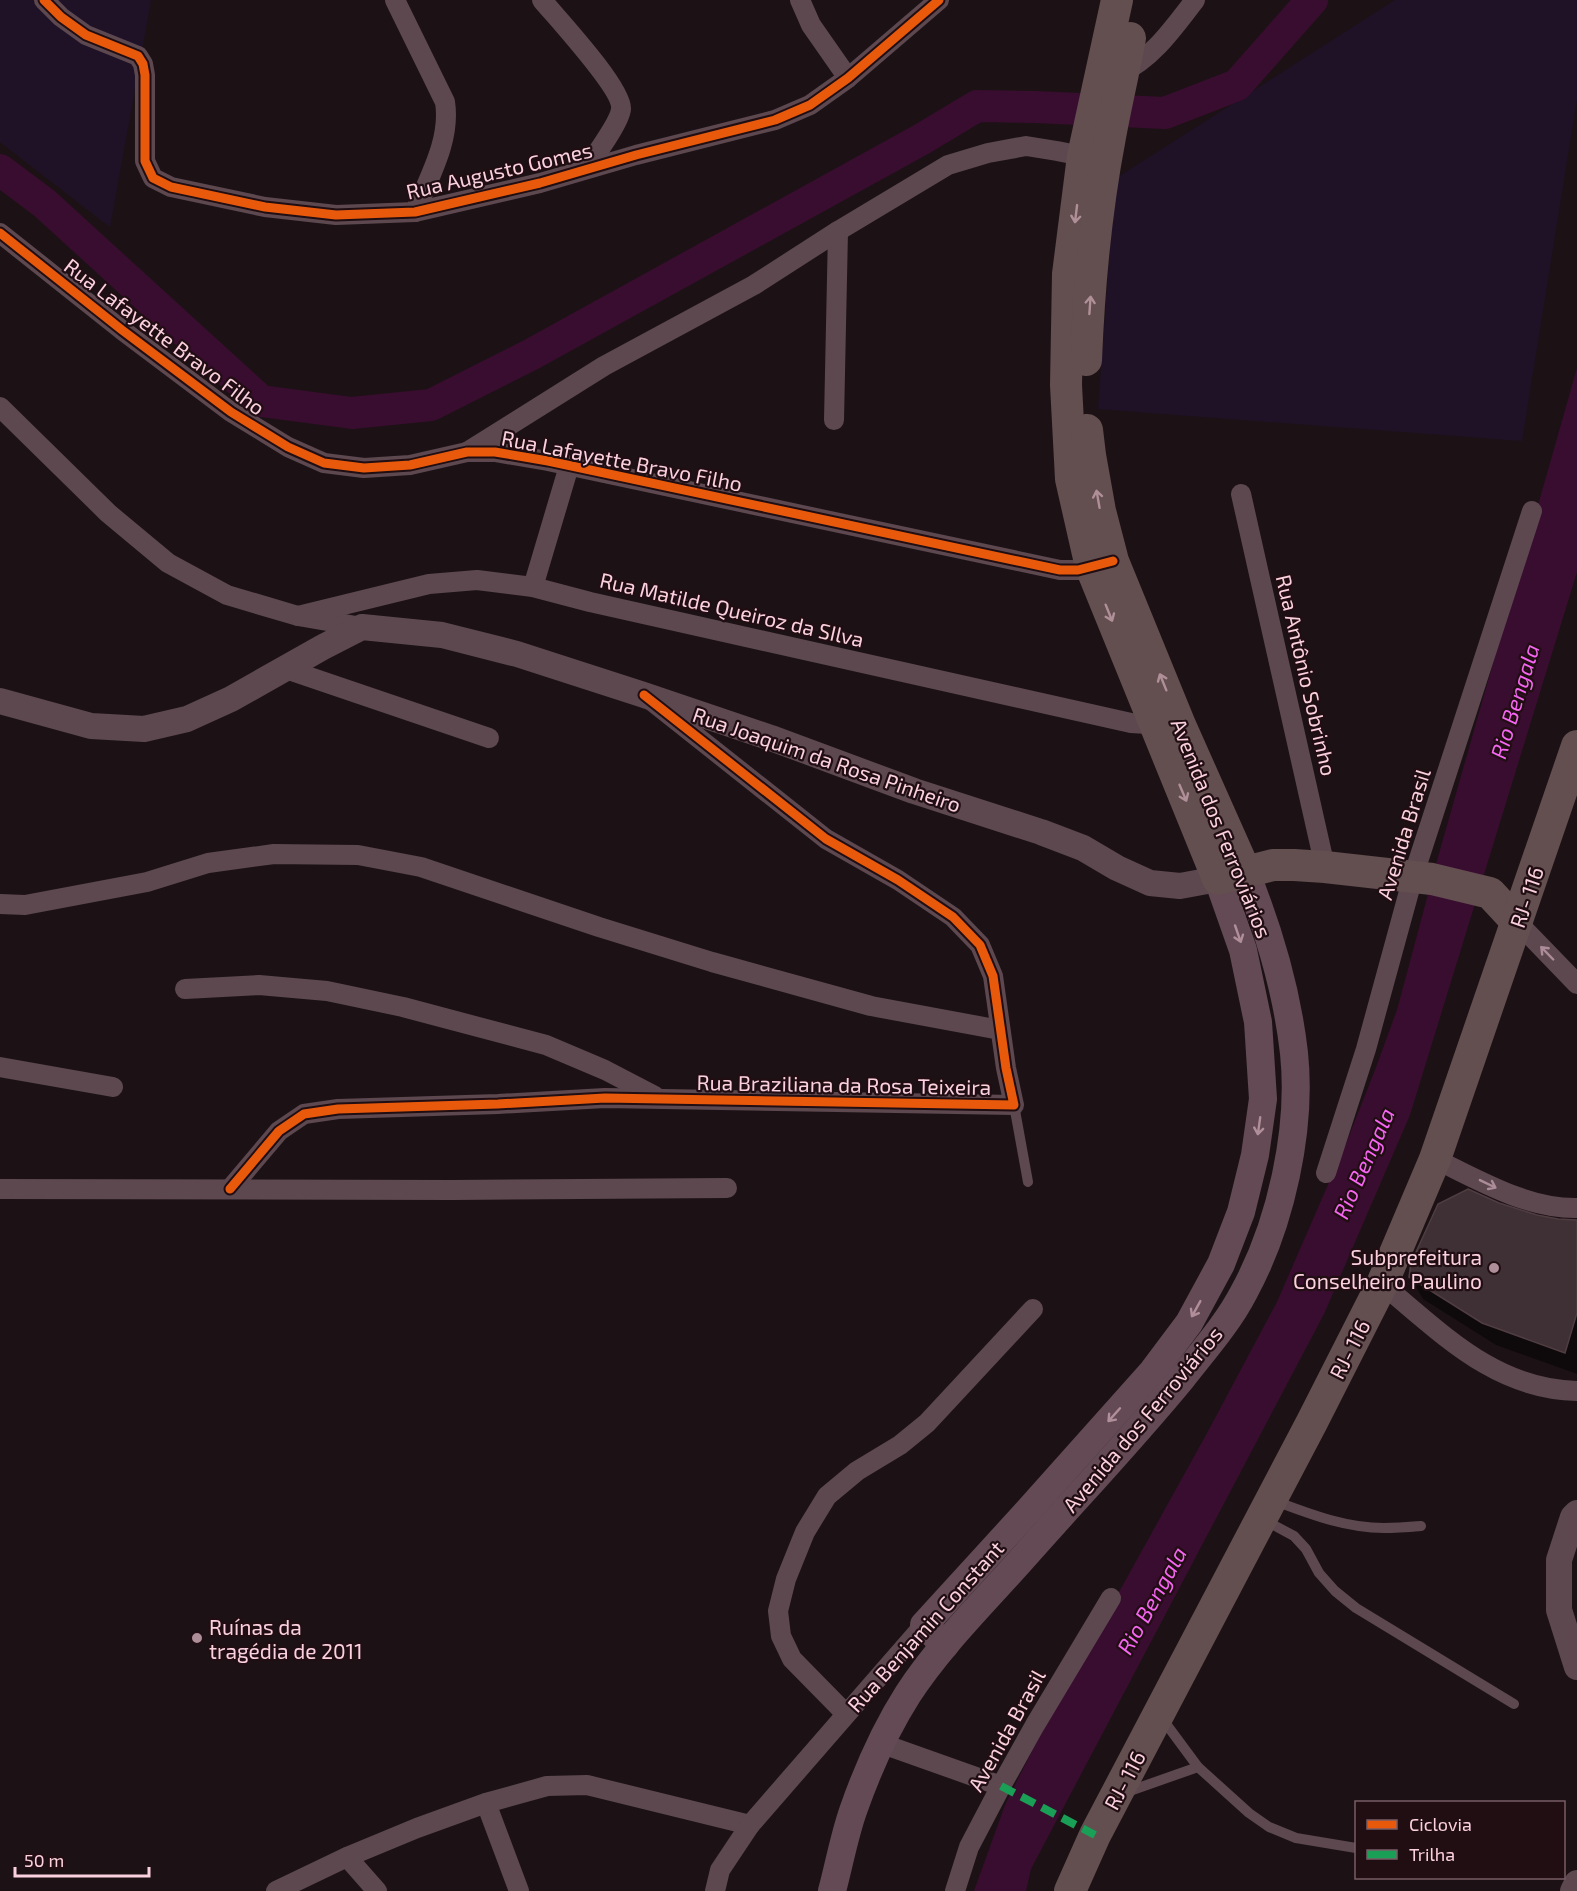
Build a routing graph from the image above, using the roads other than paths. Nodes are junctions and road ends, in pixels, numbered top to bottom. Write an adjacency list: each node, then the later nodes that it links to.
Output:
1 (44, 0): 13 (street, Rua Augusto Gomes)
2 (395, 0): 13 (street)
3 (542, 0): 12 (street)
4 (800, 0): 9 (street)
5 (939, 0): 9 (street, Rua Augusto Gomes)
6 (1118, 0): 10 (main road)
7 (1138, 0): 10 (main road)
8 (1195, 0): 10 (street)
9 (848, 78): 12 (street, Rua Augusto Gomes)
10 (1109, 89): 11 (main road, Avenida dos Ferroviários)
11 (1097, 147): 14 (street); 22 (main road, Avenida dos Ferroviários)
12 (586, 169): 13 (street, Rua Augusto Gomes)
13 (416, 212)
14 (838, 231): 17 (street); 18 (street)
15 (0, 233): 18 (street, Rua Lafayette Bravo Filho)
16 (0, 408): 24 (street, Rua Joaquim da Rosa Pinheiro)
17 (834, 420)
18 (467, 452): 19 (street, Rua Lafayette Bravo Filho)
19 (569, 466): 22 (street, Rua Lafayette Bravo Filho); 23 (street)
20 (1242, 494): 32 (street, Rua Antônio Sobrinho)
21 (1532, 511): 34 (street, Avenida Brasil)
22 (1102, 564): 29 (main road, Avenida dos Ferroviários)
23 (533, 587): 24 (street, Rua Matilde Queiroz da SIlva); 29 (street, Rua Matilde Queiroz da SIlva)
24 (298, 616): 25 (street, Rua Joaquim da Rosa Pinheiro)
25 (362, 627): 26 (street); 27 (street, Rua Joaquim da Rosa Pinheiro)
26 (286, 669): 28 (street); 30 (street)
27 (644, 695): 33 (street, Rua Joaquim da Rosa Pinheiro); 39 (street, Rua Braziliana da Rosa Teixeira)
28 (0, 701)
29 (1167, 725): 33 (main road, Avenida dos Ferroviários)
30 (489, 738)
31 (1576, 754): 36 (main road, RJ- 116)
32 (1325, 867): 33 (main road); 34 (main road)
33 (1232, 875): 58 (main road, Rua Benjamin Constant, one-way to 58); 59 (main road, Avenida dos Ferroviários)
34 (1423, 878): 36 (main road); 45 (street, Avenida Brasil)
35 (0, 904): 39 (street)
36 (1517, 922): 37 (street, one-way to 36); 44 (main road, RJ- 116)
37 (1577, 984)
38 (184, 989): 42 (street)
39 (1000, 1030): 43 (street, Rua Braziliana da Rosa Teixeira)
40 (0, 1066): 41 (street)
41 (113, 1086)
42 (661, 1099): 43 (street, Rua Braziliana da Rosa Teixeira); 49 (street, Rua Braziliana da Rosa Teixeira)
43 (1014, 1105): 46 (lane)
44 (1435, 1159): 50 (street, one-way to 50); 51 (main road, RJ- 116)
45 (1326, 1173)
46 (1028, 1182)
47 (727, 1188): 49 (street)
48 (0, 1189): 49 (street)
49 (230, 1190)
50 (1577, 1208)
51 (1382, 1284): 53 (street); 54 (main road, RJ- 116)
52 (1033, 1310): 63 (street)
53 (1577, 1391)
54 (1266, 1509): 56 (lane); 61 (lane); 62 (main road, RJ- 116)
55 (1577, 1513): 60 (street)
56 (1421, 1527)
57 (1111, 1598): 66 (street, Avenida Brasil)
58 (924, 1625): 59 (main road); 63 (street, Rua Benjamin Constant)
59 (945, 1645): 64 (main road, Avenida dos Ferroviários)
60 (1577, 1667)
61 (1514, 1704)
62 (1159, 1713): 65 (lane); 67 (main road, RJ- 116)
63 (846, 1714): 69 (street, Rua Benjamin Constant)
64 (880, 1743): 66 (street); 77 (main road, Avenida dos Ferroviários)
65 (1198, 1767): 67 (lane); 70 (lane)
66 (1001, 1786): 78 (street, Avenida Brasil)
67 (1115, 1796): 79 (main road, RJ- 116)
68 (486, 1803): 69 (street); 71 (street); 75 (street)
69 (750, 1825): 76 (street, Rua Benjamin Constant)
70 (1355, 1848)
71 (347, 1857): 73 (street); 74 (street)
72 (1577, 1882): 80 (street)
73 (276, 1891)
74 (377, 1891)
75 (519, 1891)
76 (715, 1891)
77 (832, 1891)
78 (955, 1891)
79 (1070, 1891)
80 (1573, 1891)

